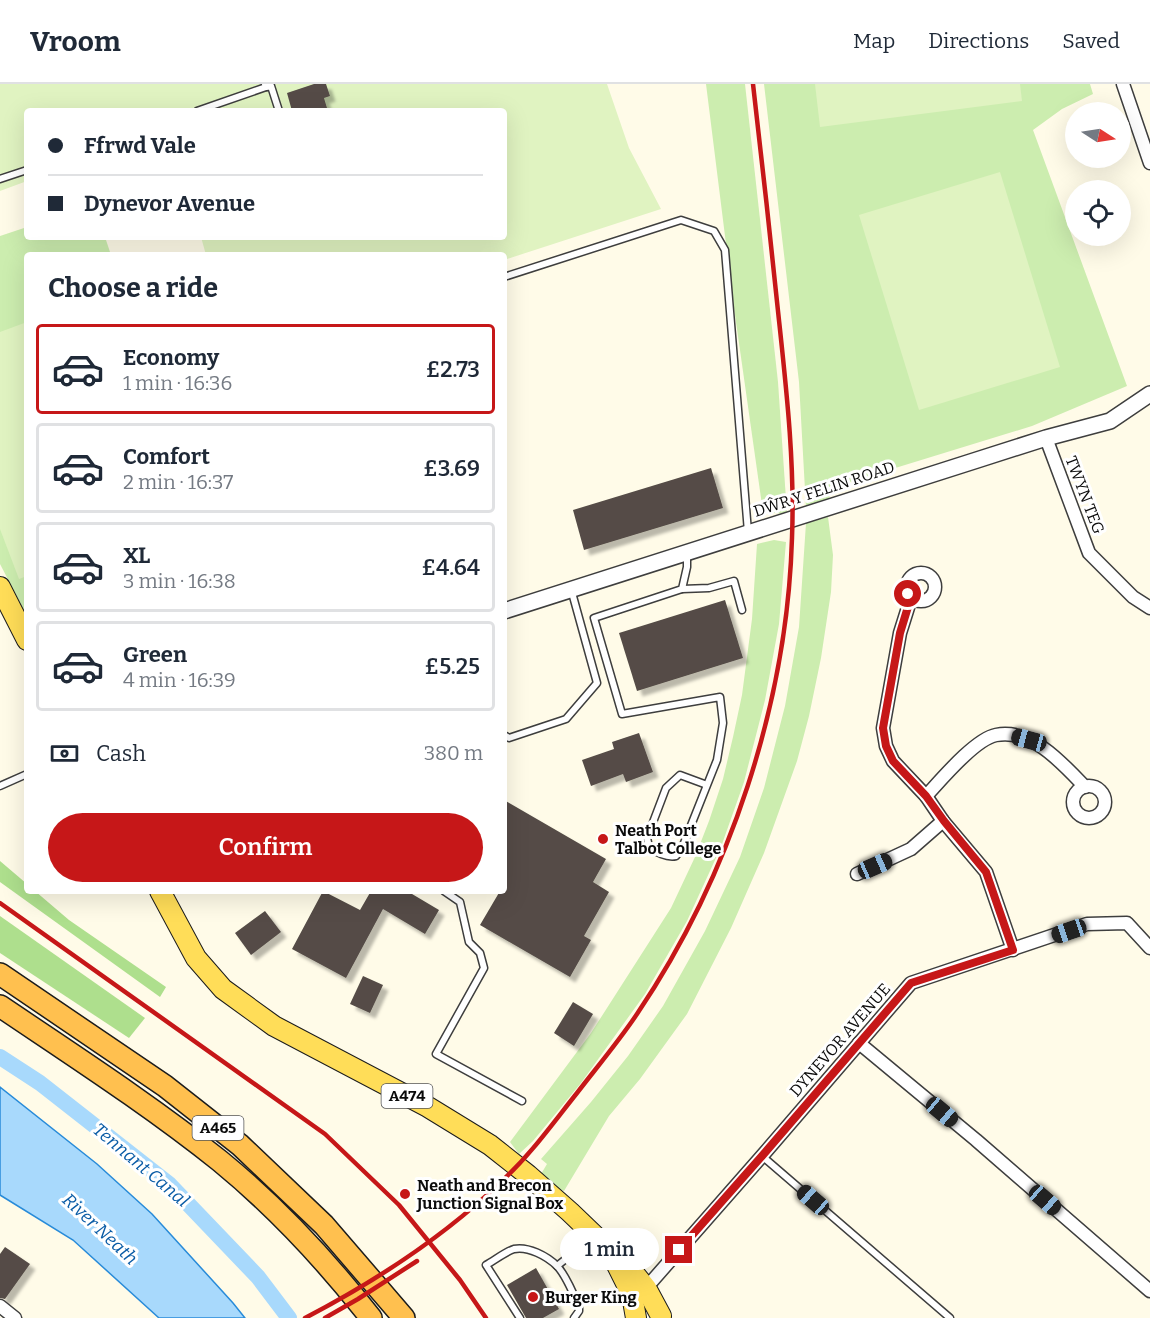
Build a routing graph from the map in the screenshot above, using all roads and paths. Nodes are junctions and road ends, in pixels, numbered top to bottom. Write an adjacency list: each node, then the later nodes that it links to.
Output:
1 (1123, 84): 5 (street)
2 (266, 86): 3 (lane); 4 (lane)
3 (205, 108)
4 (278, 108)
5 (1149, 155)
6 (24, 171): 7 (lane)
7 (0, 179)
8 (507, 276): 11 (lane)
9 (1150, 394): 10 (street, DŴR Y FELIN ROAD)
10 (1046, 438): 11 (street, DŴR Y FELIN ROAD); 17 (street, TWYN TEG)
11 (748, 533): 12 (street, DŴR Y FELIN ROAD)
12 (687, 552): 13 (street, DŴR Y FELIN ROAD); 14 (lane)
13 (571, 589): 18 (street, DŴR Y FELIN ROAD); 21 (lane)
14 (682, 589): 19 (lane); 23 (lane)
15 (1, 593): 20 (main road)
16 (911, 597): 26 (street)
17 (1150, 608)
18 (507, 610)
19 (742, 610)
20 (24, 635)
21 (507, 737)
22 (24, 775): 24 (lane)
23 (707, 785): 23 (lane)
24 (0, 786)
25 (1085, 787): 26 (street)
26 (926, 796): 27 (street)
27 (944, 821): 28 (street); 32 (street)
28 (856, 874)
29 (162, 894): 38 (main road, A474)
30 (448, 894): 36 (lane)
31 (1150, 948): 32 (street, DYNEVOR AVENUE)
32 (1013, 950): 35 (street, DYNEVOR AVENUE)
33 (0, 974): 47 (highway, A465)
34 (0, 1006): 46 (highway, A465)
35 (859, 1043): 37 (street, DYNEVOR AVENUE); 42 (street)
36 (522, 1101)
37 (762, 1156): 41 (street, DYNEVOR AVENUE); 51 (lane)
38 (595, 1236): 39 (main road, A474); 40 (lane)
39 (612, 1256): 41 (main road, A474); 50 (main road, A474)
40 (557, 1266): 48 (lane); 49 (lane)
41 (646, 1288): 44 (main road, A474)
42 (1150, 1291)
43 (0, 1306): 45 (street)
44 (663, 1317): 50 (main road)
45 (15, 1318)
46 (371, 1318)
47 (404, 1318)
48 (520, 1318)
49 (574, 1318)
50 (638, 1318)
51 (950, 1318)

